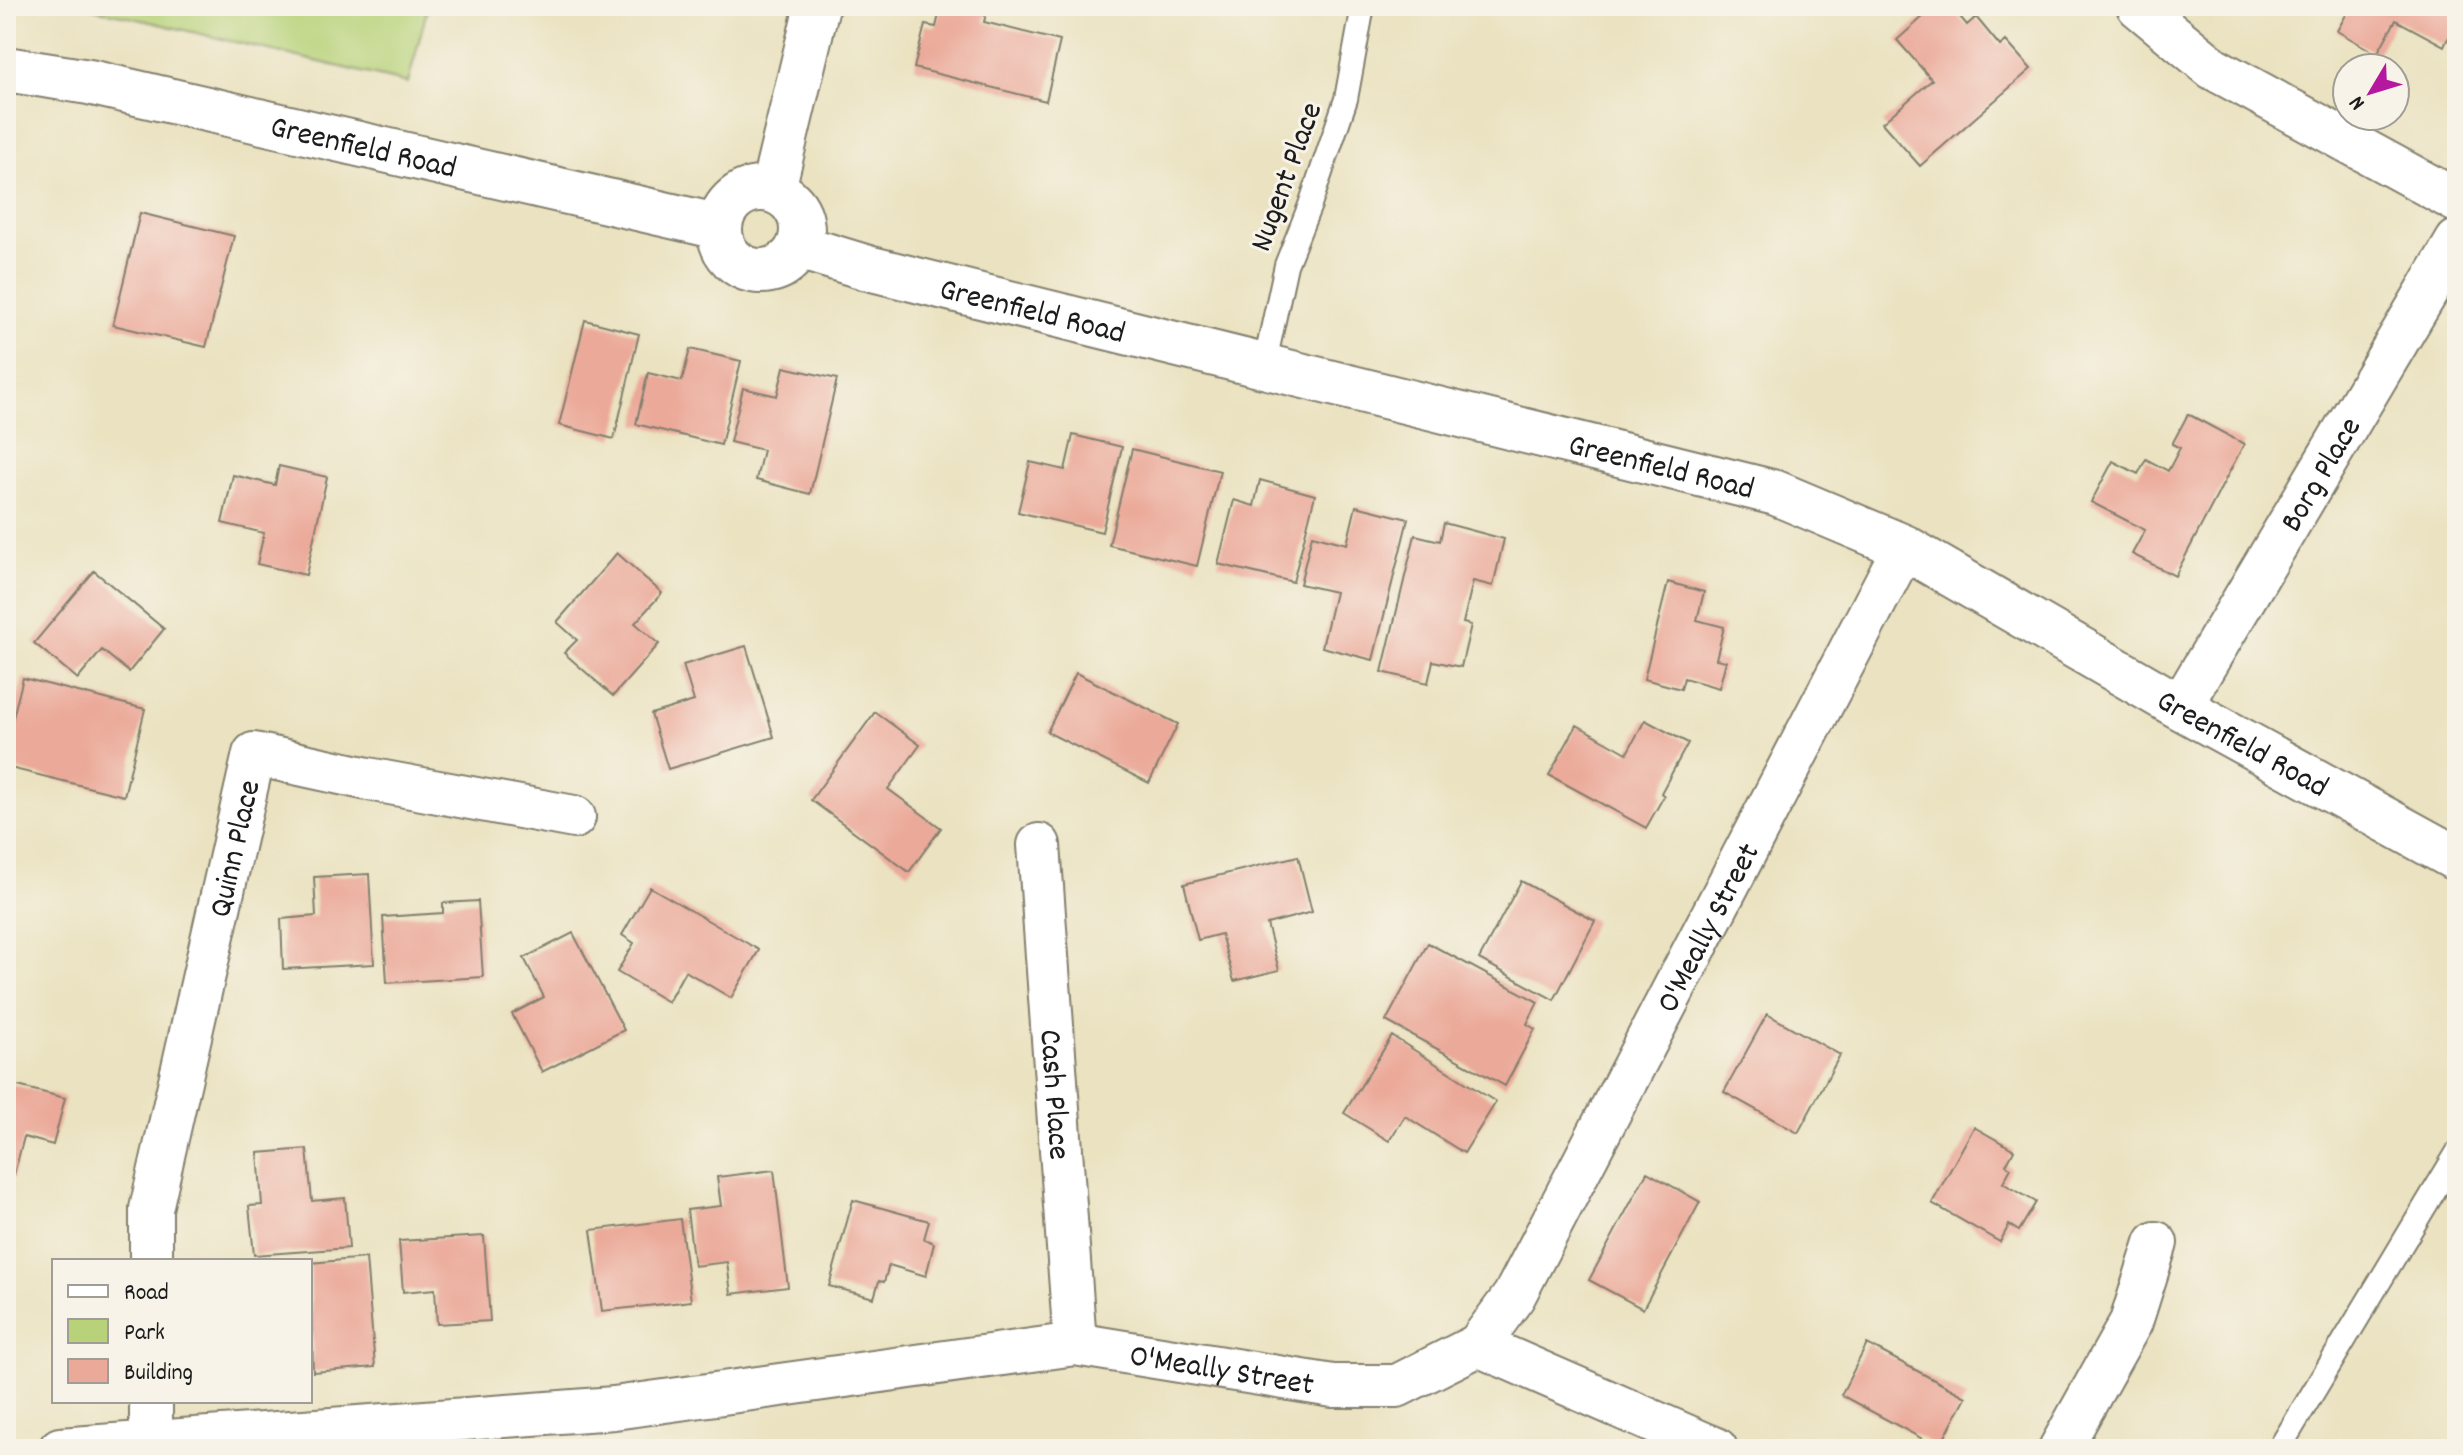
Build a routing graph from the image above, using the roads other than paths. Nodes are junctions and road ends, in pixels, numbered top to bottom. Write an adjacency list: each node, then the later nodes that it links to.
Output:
1 (817, 6): 5 (street)
2 (1363, 6): 10 (lane, Nugent Place)
3 (2138, 6): 6 (street)
4 (6, 69): 7 (street, Greenfield Road)
5 (773, 189): 7 (street); 9 (street)
6 (2457, 201)
7 (720, 227): 9 (street)
8 (2457, 241): 12 (street, Borg Place)
9 (799, 247): 10 (street, Greenfield Road)
10 (1264, 367): 11 (street, Greenfield Road)
11 (1904, 547): 12 (street, Greenfield Road); 20 (street, O'Meally Street)
12 (2180, 707): 15 (street, Greenfield Road)
13 (574, 817): 18 (street, Quinn Place)
14 (1039, 845): 19 (street, Cash Place)
15 (2457, 859)
16 (2457, 1153): 26 (lane)
17 (2156, 1243): 25 (street)
18 (151, 1259)
19 (1075, 1344): 20 (street, O'Meally Street); 22 (street, O'Meally Street)
20 (1478, 1345): 24 (street)
21 (151, 1403): 22 (street)
22 (151, 1442): 23 (street, O'Meally Street)
23 (60, 1449)
24 (1716, 1449)
25 (2060, 1449)
26 (2279, 1449)

